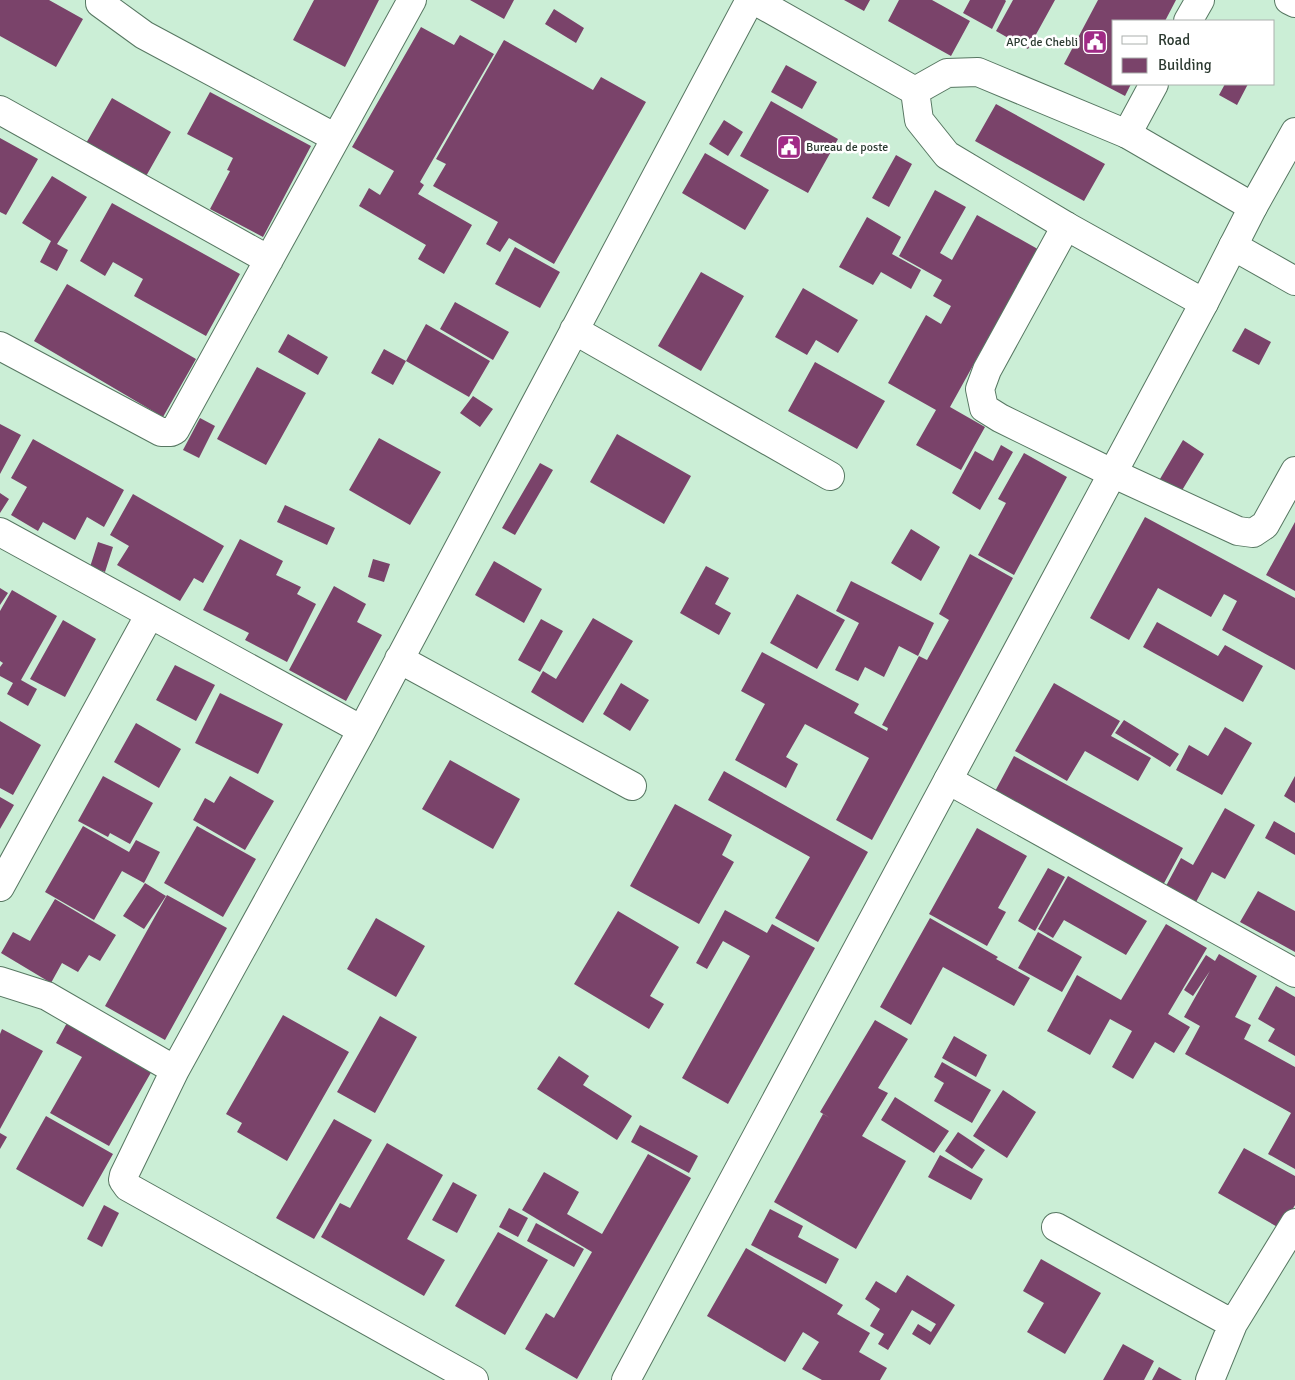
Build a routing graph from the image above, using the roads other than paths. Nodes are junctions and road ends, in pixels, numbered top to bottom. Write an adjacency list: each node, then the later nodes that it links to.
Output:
1 (100, 0): 14 (street)
2 (412, 0): 14 (street)
3 (750, 0): 21 (street)
4 (754, 0): 10 (street)
5 (1200, 0): 8 (street)
6 (1289, 0): 7 (street)
7 (1295, 3)
8 (1189, 20)
9 (1153, 85): 13 (street)
10 (915, 91): 13 (street); 16 (street)
11 (0, 110): 18 (street)
12 (1295, 132): 15 (street)
13 (1127, 134): 15 (street)
14 (336, 138): 18 (street)
15 (1253, 207): 17 (street)
16 (1066, 226): 20 (street); 24 (street)
17 (1233, 246): 19 (street); 20 (street)
18 (269, 260): 22 (street)
19 (1295, 281)
20 (1204, 303): 24 (street)
21 (574, 330): 25 (street); 28 (street)
22 (0, 346)
23 (1295, 470): 24 (street)
24 (1112, 473): 30 (street)
25 (830, 476)
26 (0, 532): 27 (street)
27 (150, 614): 29 (street); 32 (street)
28 (399, 659): 29 (street); 31 (street)
29 (362, 730): 35 (street)
30 (948, 780): 33 (street); 40 (street)
31 (632, 786)
32 (0, 888)
33 (1295, 973)
34 (0, 981): 35 (street)
35 (175, 1070): 39 (street)
36 (1295, 1223): 38 (street)
37 (1056, 1227): 38 (street)
38 (1233, 1324): 41 (street)
39 (474, 1380)
40 (626, 1380)
41 (1210, 1380)

